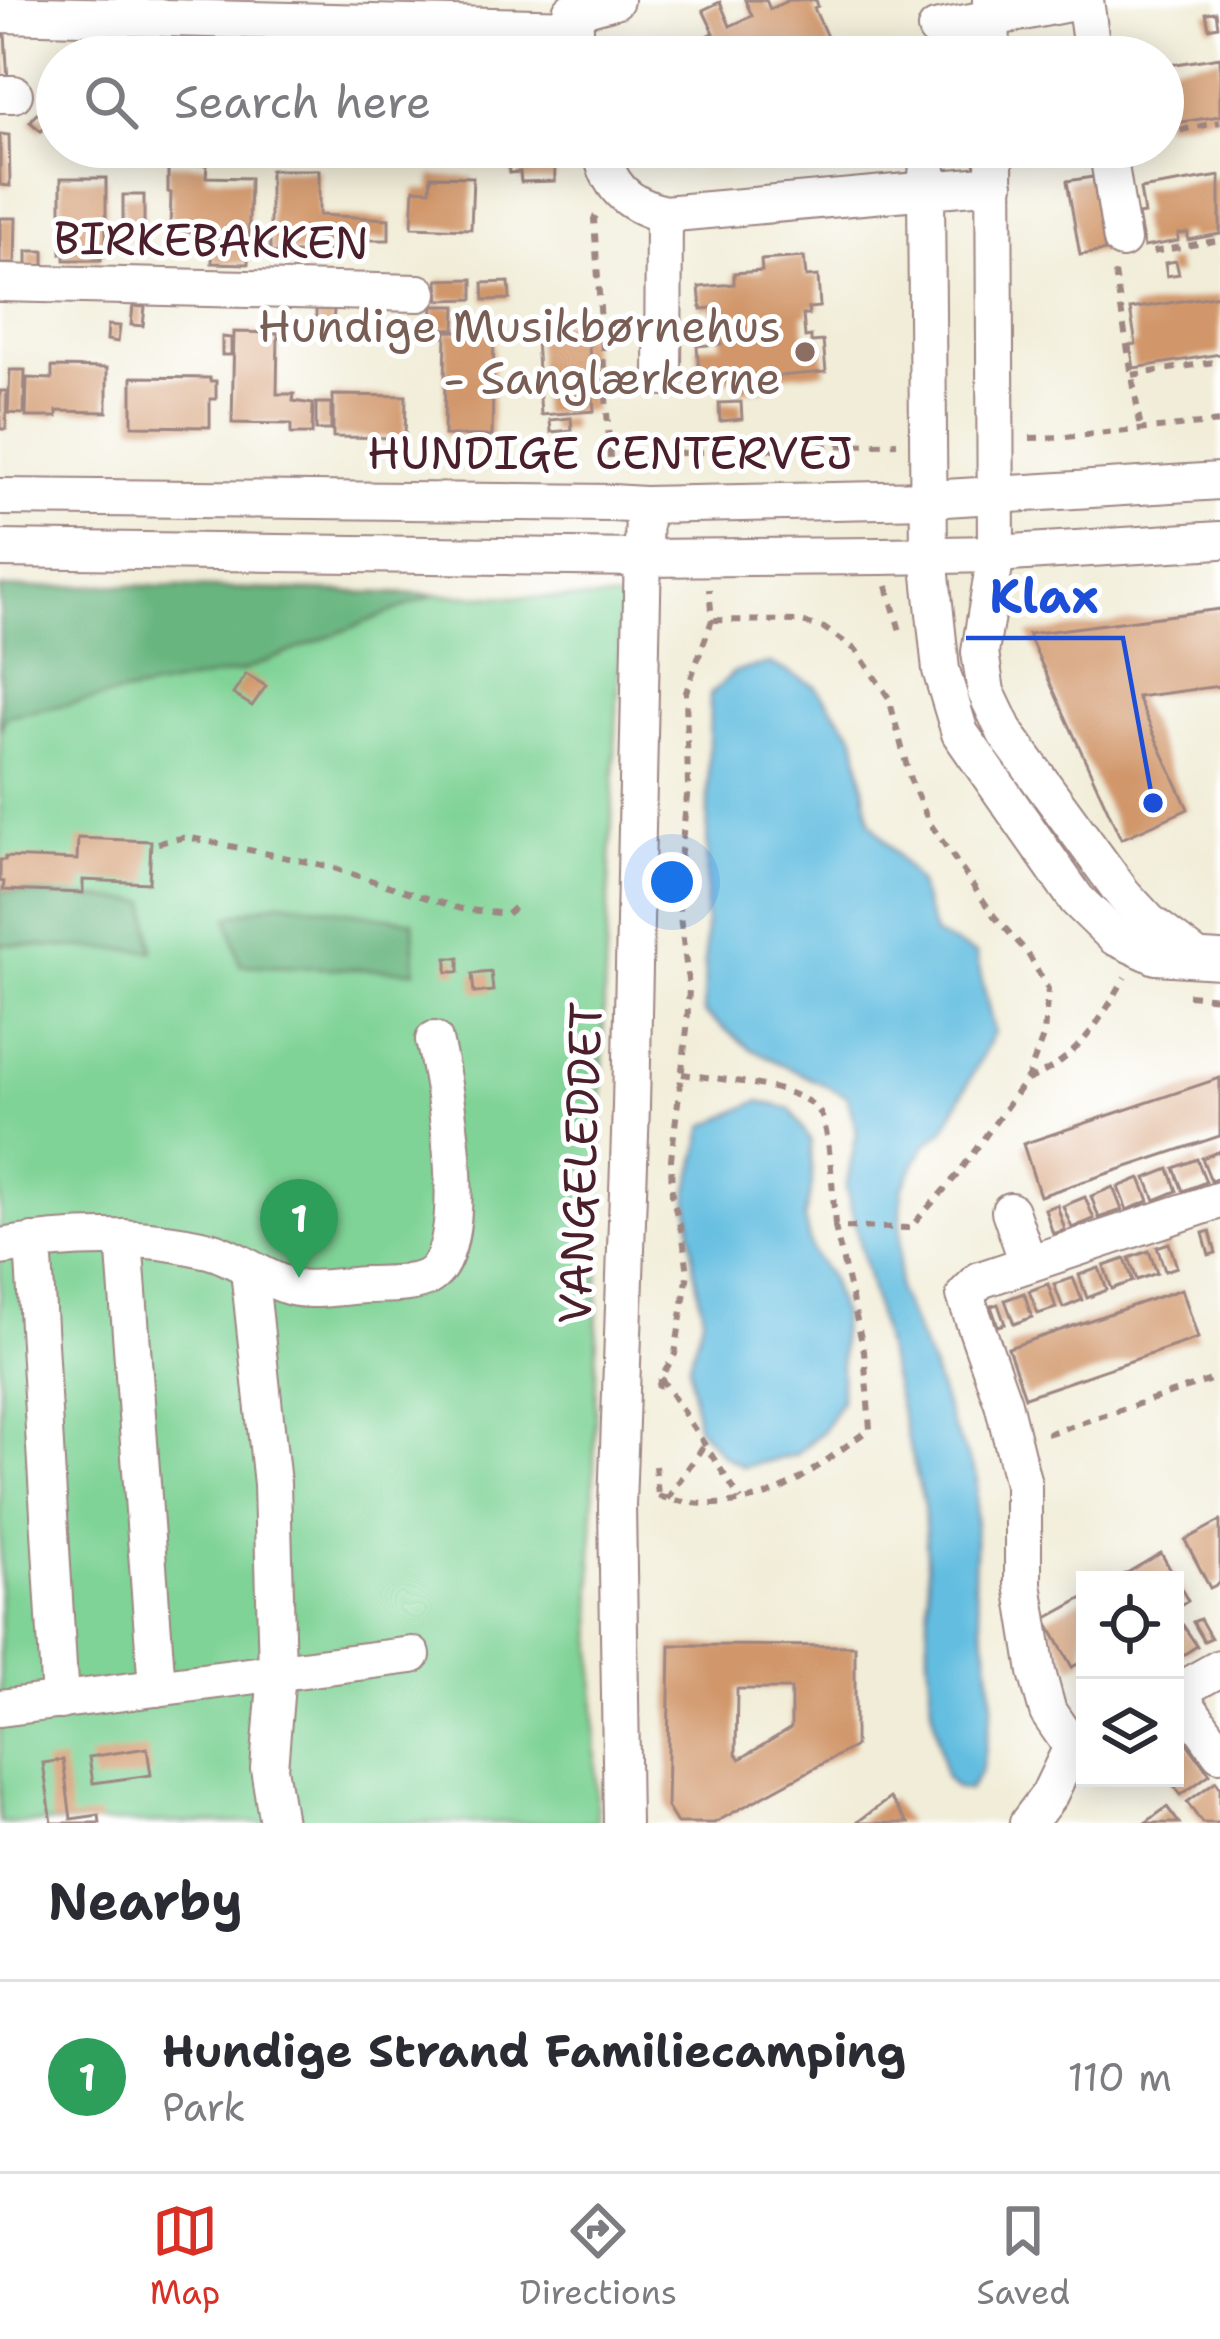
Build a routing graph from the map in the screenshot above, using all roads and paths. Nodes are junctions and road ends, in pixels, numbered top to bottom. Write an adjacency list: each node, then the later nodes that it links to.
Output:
1 (615, 0): 5 (street)
2 (1084, 0): 3 (street); 7 (street)
3 (991, 9): 6 (street)
4 (0, 14): 5 (street)
5 (574, 24)
6 (936, 29)
7 (1090, 36)
8 (1220, 122): 9 (path)
9 (1184, 130)
10 (606, 168): 15 (street)
11 (927, 168): 16 (street)
12 (995, 168): 14 (street)
13 (1111, 168): 19 (street)
14 (995, 184): 16 (street); 27 (street)
15 (618, 190): 17 (street); 29 (path)
16 (926, 191): 17 (street); 28 (street)
17 (664, 214): 24 (street)
18 (1220, 240): 19 (path)
19 (1126, 250): 23 (path)
20 (0, 283): 21 (street, BIRKEBAKKEN)
21 (419, 293)
22 (1220, 361): 23 (path)
23 (1132, 375): 26 (path)
24 (663, 377)
25 (1220, 422): 26 (path)
26 (1141, 430): 27 (path)
27 (995, 438): 32 (street)
28 (926, 442): 29 (path); 34 (street)
29 (611, 475): 30 (path)
30 (596, 478)
31 (1220, 482): 32 (street, HUNDIGE CENTERVEJ)
32 (996, 495): 34 (street, HUNDIGE CENTERVEJ); 38 (street)
33 (0, 497): 35 (street, HUNDIGE CENTERVEJ)
34 (929, 499): 35 (street, HUNDIGE CENTERVEJ); 39 (street)
35 (644, 506): 40 (street, VANGELEDDET)
36 (1220, 540): 38 (street)
37 (0, 549): 40 (street)
38 (996, 554): 39 (street); 45 (street)
39 (929, 556): 40 (street); 45 (street)
40 (642, 558): 77 (street, VANGELEDDET)
41 (709, 590): 42 (path)
42 (712, 620): 48 (path); 49 (path)
43 (158, 843): 44 (path)
44 (521, 902)
45 (1210, 960)
46 (1125, 977): 49 (path)
47 (434, 1040): 56 (street)
48 (682, 1074): 52 (path); 58 (path)
49 (1025, 1081): 52 (path)
50 (1220, 1200): 55 (street)
51 (1010, 1211): 55 (street)
52 (835, 1227): 64 (path)
53 (124, 1238): 54 (street); 56 (street); 68 (street)
54 (16, 1245): 70 (street)
55 (1028, 1263): 61 (street)
56 (249, 1270): 67 (street)
57 (1220, 1376): 61 (path)
58 (661, 1378): 59 (path); 60 (path)
59 (656, 1396)
60 (704, 1445): 63 (path); 64 (path)
61 (1014, 1445): 73 (street)
62 (655, 1456): 63 (path)
63 (667, 1499): 64 (path)
64 (742, 1502)
65 (412, 1654): 67 (street)
66 (1220, 1668): 69 (street)
67 (277, 1672): 68 (street); 76 (street)
68 (157, 1688): 70 (street)
69 (1184, 1688)
70 (60, 1701): 72 (street)
71 (1184, 1703): 75 (street)
72 (0, 1708)
73 (1076, 1741)
74 (1076, 1749): 78 (street)
75 (1220, 1753)
76 (278, 1823)
77 (622, 1823)
78 (1028, 1823)

